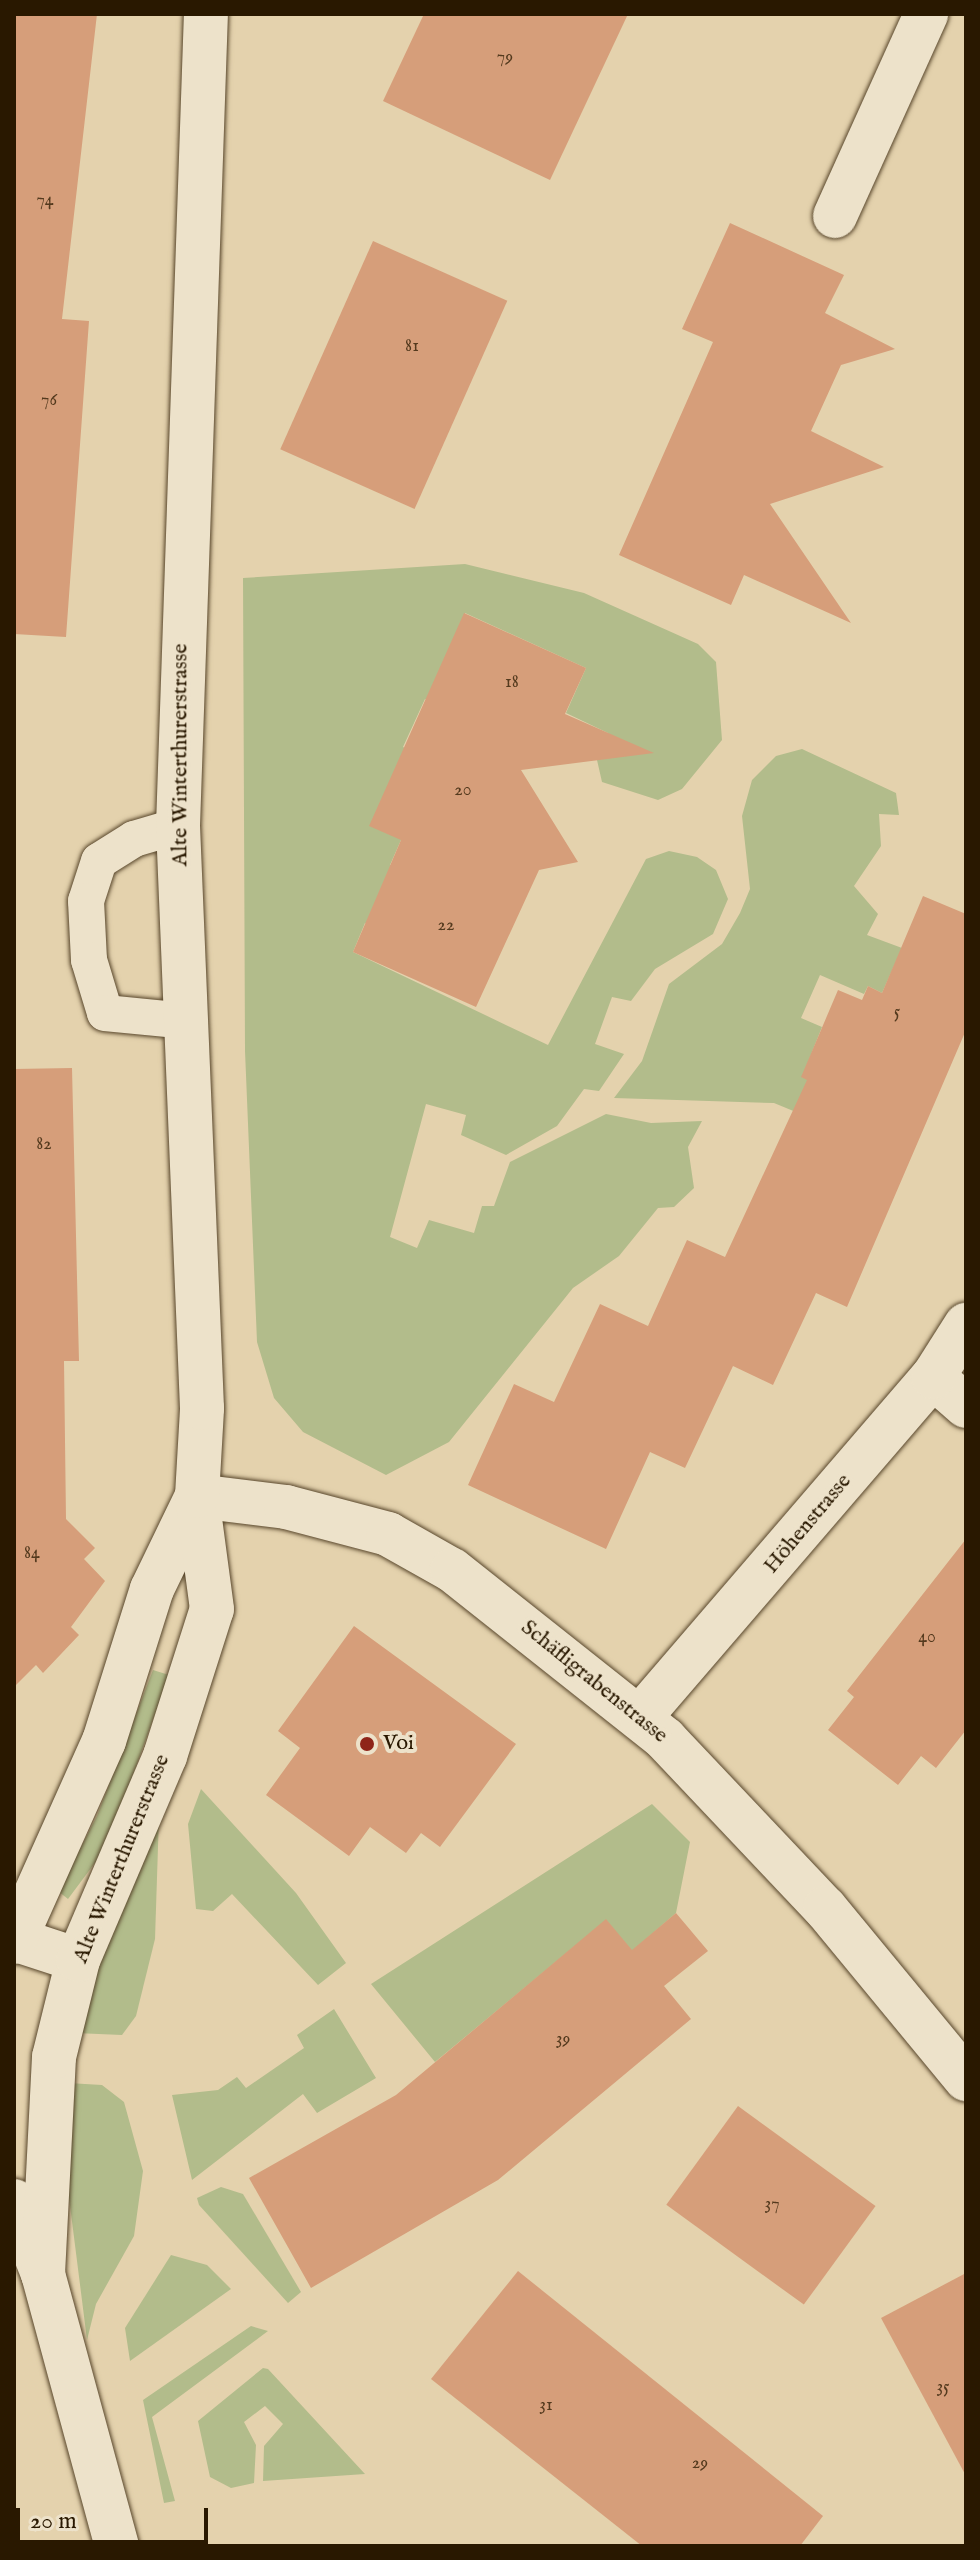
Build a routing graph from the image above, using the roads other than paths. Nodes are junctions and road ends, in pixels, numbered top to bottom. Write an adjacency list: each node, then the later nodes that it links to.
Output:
1 (206, 14): 4 (main road, Alte Winterthurerstrasse)
2 (926, 14): 3 (main road)
3 (835, 216)
4 (178, 826): 5 (main road, Alte Winterthurerstrasse); 5 (lane)
5 (186, 1021): 9 (main road, Alte Winterthurerstrasse)
6 (966, 1325): 7 (main road, Höhenstrasse)
7 (933, 1377): 8 (main road); 10 (main road, Höhenstrasse)
8 (966, 1406)
9 (197, 1496): 10 (main road, Schäfligrabenstrasse); 11 (main road, Alte Winterthurerstrasse); 12 (main road, Alte Winterthurerstrasse)
10 (641, 1716): 13 (main road, Schäfligrabenstrasse)
11 (14, 1940): 12 (main road)
12 (78, 1960): 15 (main road, Alte Winterthurerstrasse)
13 (966, 2079)
14 (14, 2201): 15 (main road, Alte Winterthurerstrasse)
15 (43, 2274): 16 (main road, Alte Winterthurerstrasse)
16 (117, 2546)

